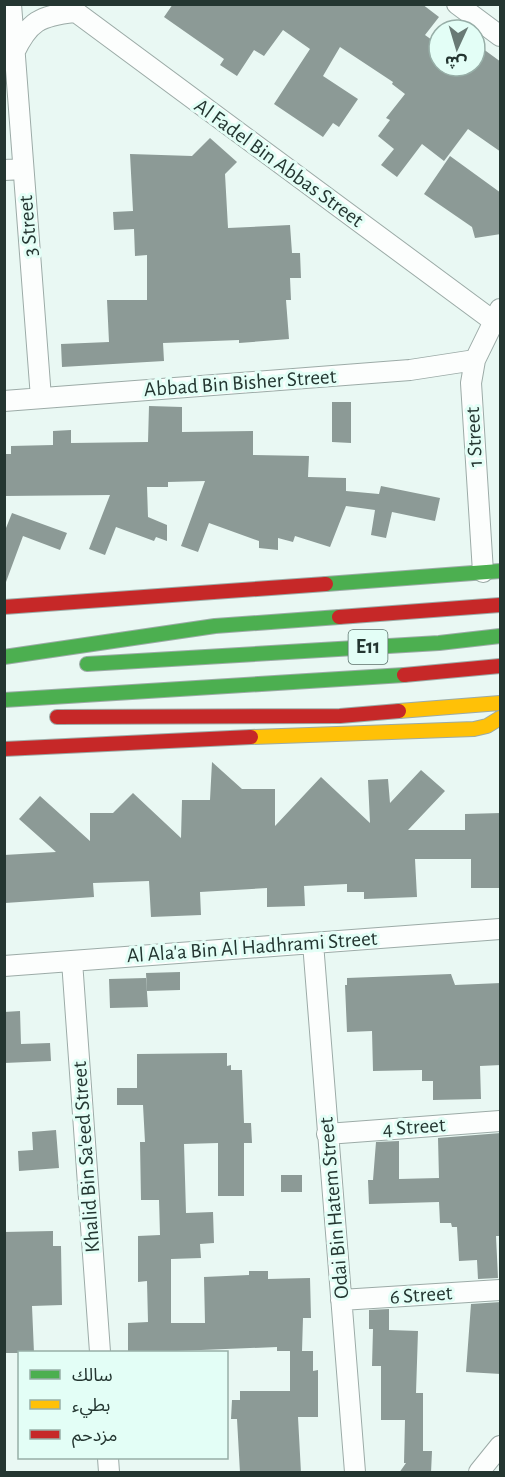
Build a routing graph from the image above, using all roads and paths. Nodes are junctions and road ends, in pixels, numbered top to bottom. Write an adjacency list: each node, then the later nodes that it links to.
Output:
1 (11, 4): 5 (street, 3 Street)
2 (457, 4): 4 (street)
3 (70, 8): 5 (street); 7 (street, Al Fadel Bin Abbas Street)
4 (501, 36)
5 (14, 53): 6 (street, 3 Street)
6 (14, 169): 9 (street, 3 Street)
7 (496, 315): 8 (street, 1 Street)
8 (475, 360): 9 (street, Abbad Bin Bisher Street); 11 (street, 1 Street)
9 (41, 398): 10 (street, Abbad Bin Bisher Street)
10 (4, 401)
11 (492, 572): 13 (main road)
12 (501, 605): 15 (main road)
13 (4, 607)
14 (501, 636): 16 (main road, E11)
15 (4, 657)
16 (69, 665)
17 (4, 666): 18 (main road)
18 (44, 666)
19 (501, 666): 20 (main road, E11)
20 (4, 700)
21 (501, 703): 22 (main road)
22 (38, 717)
23 (498, 722): 24 (main road)
24 (4, 749)
25 (501, 929): 26 (street, Al Ala'a Bin Al Hadhrami Street)
26 (313, 943): 27 (street, Al Ala'a Bin Al Hadhrami Street); 30 (street, Odai Bin Hatem Street)
27 (72, 961): 28 (street, Al Ala'a Bin Al Hadhrami Street); 33 (street, Khalid Bin Sa'eed Street)
28 (4, 966)
29 (501, 1121): 30 (street, 4 Street)
30 (327, 1134): 32 (street, Odai Bin Hatem Street)
31 (501, 1290): 32 (street, 6 Street)
32 (341, 1300): 35 (street, Odai Bin Hatem Street)
33 (100, 1351)
34 (501, 1446): 36 (street)
35 (355, 1473)
36 (479, 1473)

